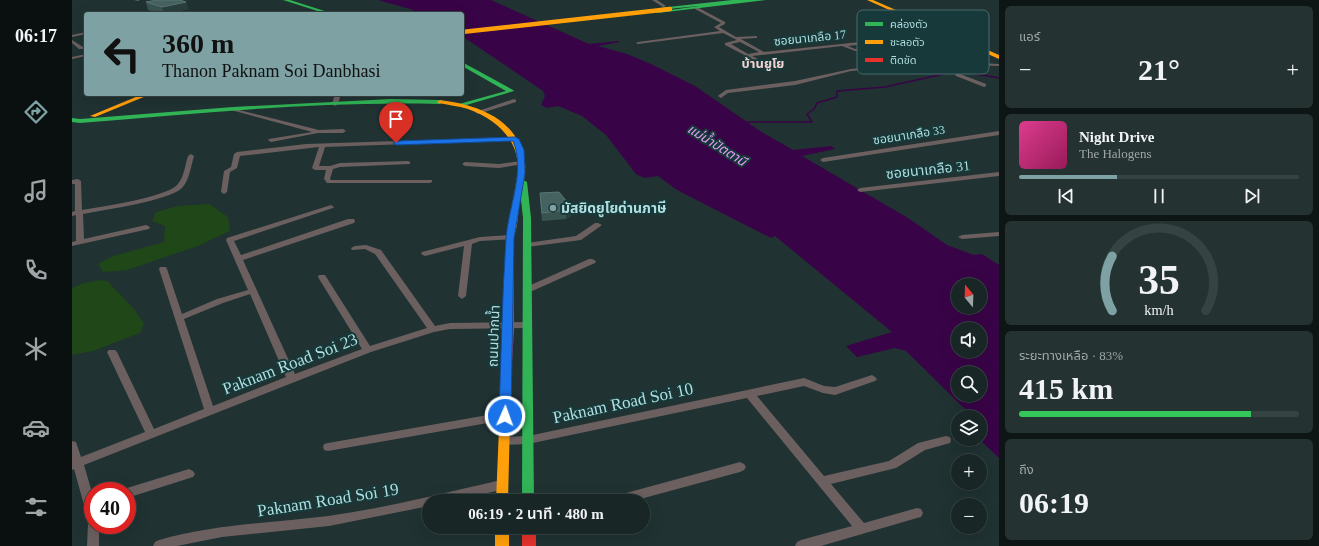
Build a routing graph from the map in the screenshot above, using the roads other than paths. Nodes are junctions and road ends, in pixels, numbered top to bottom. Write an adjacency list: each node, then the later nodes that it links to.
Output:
1 (285, 0): 12 (street)
2 (654, 0): 8 (street)
3 (744, 0): 9 (street)
4 (756, 0): 8 (street)
5 (764, 0): 9 (street)
6 (870, 0): 10 (street)
7 (879, 0): 11 (street)
8 (667, 8): 13 (street, bridge)
9 (696, 8): 14 (street)
10 (893, 10)
11 (901, 10)
12 (325, 12)
13 (464, 32)
14 (723, 32): 18 (street); 21 (street)
15 (84, 33): 16 (street)
16 (72, 36)
17 (755, 37): 18 (street)
18 (734, 38): 20 (street)
19 (72, 41): 23 (street)
20 (740, 41): 26 (street); 29 (street)
21 (638, 42)
22 (857, 43): 24 (street, ซอยนาเกลือ 17)
23 (84, 44)
24 (843, 45): 25 (street); 26 (street, ซอยนาเกลือ 17)
25 (857, 50)
26 (763, 53): 29 (street, ซอยนาเกลือ 17)
27 (989, 53): 30 (street)
28 (84, 55): 31 (street)
29 (747, 55): 32 (street)
30 (999, 57)
31 (72, 58)
32 (756, 60)
33 (464, 65): 44 (street)
34 (989, 65): 35 (street)
35 (999, 66)
36 (857, 69): 41 (street)
37 (957, 74): 38 (street)
38 (984, 85)
39 (143, 96): 47 (street)
40 (337, 96): 43 (street)
41 (721, 96)
42 (514, 101): 46 (street)
43 (335, 104): 44 (street); 45 (street)
44 (461, 105): 46 (street)
45 (233, 110): 47 (street); 49 (street)
46 (478, 112): 51 (street)
47 (75, 122)
48 (343, 131): 49 (street)
49 (319, 132): 52 (street)
50 (999, 134): 55 (street, ซอยนาเกลือ 33)
51 (515, 139): 53 (street); 57 (street, ถนนปากน้ำ)
52 (271, 140)
53 (322, 146): 59 (street); 65 (street)
54 (191, 156): 67 (street)
55 (823, 160)
56 (408, 162): 59 (street)
57 (521, 163): 58 (street); 60 (street, ถนนปากน้ำ)
58 (465, 164)
59 (330, 168): 62 (street)
60 (521, 173): 74 (street, ถนนปากน้ำ); 77 (street, ถนนปากน้ำ)
61 (999, 174): 64 (street, ซอยนาเกลือ 31)
62 (430, 181)
63 (72, 182): 67 (street)
64 (860, 190)
65 (224, 192)
66 (331, 207): 80 (street)
67 (80, 212): 68 (street); 76 (street)
68 (72, 214)
69 (351, 221): 80 (street)
70 (598, 225): 77 (street)
71 (146, 227): 76 (street)
72 (999, 234): 73 (street)
73 (962, 237)
74 (510, 238): 75 (street); 88 (street, ถนนปากน้ำ)
75 (468, 242): 79 (street); 86 (street)
76 (76, 243)
77 (527, 245): 84 (street, ถนนปากน้ำ)
78 (355, 248): 90 (street)
79 (425, 254)
80 (238, 259): 85 (street)
81 (592, 261): 84 (street)
82 (163, 269): 87 (street)
83 (322, 278): 91 (street)
84 (527, 290): 89 (street, ถนนปากน้ำ)
85 (252, 291): 87 (street); 93 (street)
86 (462, 296)
87 (179, 318): 96 (street)
88 (509, 325): 89 (street, Paknam Road Soi 23); 90 (street, Paknam Road Soi 23); 97 (street, ถนนปากน้ำ)
89 (527, 325): 99 (street, ถนนปากน้ำ)
90 (433, 329): 91 (street, Paknam Road Soi 23)
91 (368, 350): 93 (street, Paknam Road Soi 23)
92 (112, 352): 98 (street)
93 (292, 379): 96 (street, Paknam Road Soi 23)
94 (872, 379): 95 (street, Paknam Road Soi 10)
95 (749, 393): 99 (street, Paknam Road Soi 10); 107 (street)
96 (210, 412): 98 (street, Paknam Road Soi 23)
97 (505, 416): 101 (street, ถนนปากน้ำ); 103 (street)
98 (151, 433): 104 (street, Paknam Road Soi 23)
99 (528, 440): 101 (street, Paknam Road Soi 10); 112 (street, ถนนปากน้ำ)
100 (946, 440): 107 (street)
101 (504, 441): 109 (street, ถนนปากน้ำ)
102 (72, 445): 104 (street)
103 (328, 447)
104 (75, 463): 108 (street)
105 (740, 467): 113 (street)
106 (189, 474): 110 (street)
107 (822, 481): 115 (street)
108 (84, 485)
109 (501, 485): 111 (street, ถนนปากน้ำ); 121 (street, Paknam Road Soi 19)
110 (136, 490)
111 (502, 494)
112 (528, 494)
113 (641, 494)
114 (917, 513): 115 (street)
115 (861, 528): 119 (street)
116 (93, 534): 120 (street)
117 (502, 534): 122 (street)
118 (529, 534): 123 (street)
119 (822, 543): 124 (street)
120 (93, 546)
121 (159, 546)
122 (502, 546)
123 (529, 546)
124 (801, 546)

